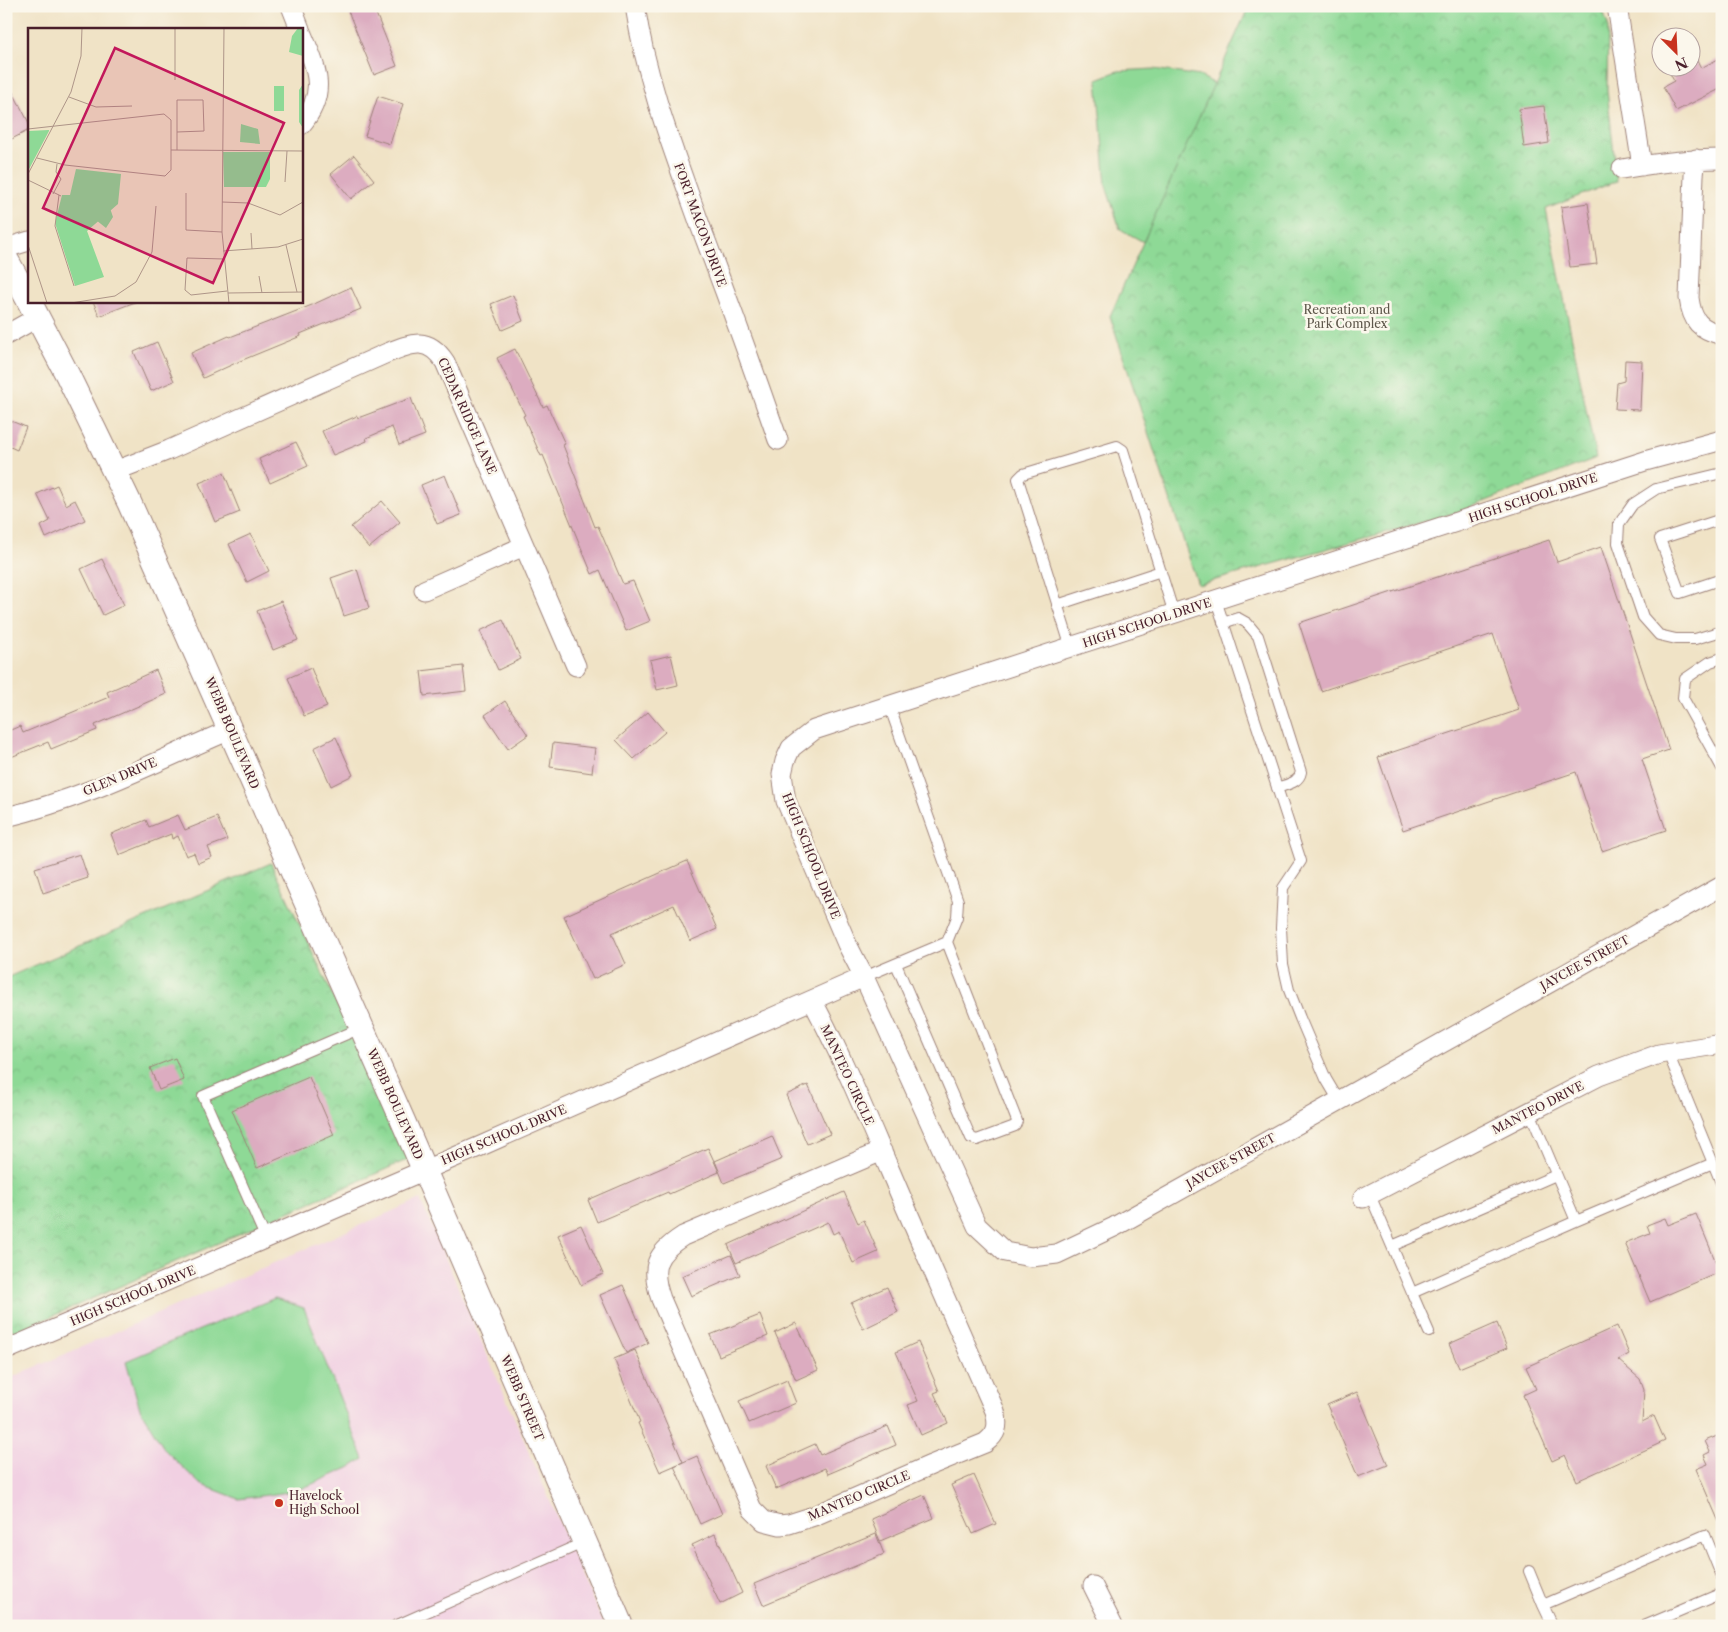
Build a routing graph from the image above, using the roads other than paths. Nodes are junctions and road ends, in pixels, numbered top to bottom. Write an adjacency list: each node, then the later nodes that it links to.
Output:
1 (291, 6): 4 (street)
2 (635, 6): 18 (street, FORT MACON DRIVE)
3 (1617, 6): 9 (street)
4 (300, 28)
5 (302, 32): 6 (street)
6 (302, 124)
7 (1696, 159): 8 (street); 9 (street); 17 (street)
8 (1722, 159)
9 (1642, 166): 10 (street)
10 (1622, 169)
11 (28, 241): 12 (street)
12 (6, 248)
13 (6, 258): 14 (street, WEBB BOULEVARD)
14 (28, 299)
15 (32, 306): 16 (street); 20 (street, WEBB BOULEVARD)
16 (6, 334)
17 (1722, 335)
18 (778, 440)
19 (1722, 440): 27 (street, HIGH SCHOOL DRIVE)
20 (115, 471): 23 (street, CEDAR RIDGE LANE); 36 (street, WEBB BOULEVARD)
21 (1722, 473): 31 (lane)
22 (1722, 519): 25 (lane)
23 (524, 546): 26 (street); 34 (street, CEDAR RIDGE LANE)
24 (1161, 571): 28 (lane); 28 (lane); 29 (lane)
25 (1722, 579)
26 (424, 590)
27 (1216, 600): 29 (street, HIGH SCHOOL DRIVE); 30 (lane)
28 (1057, 605): 32 (lane)
29 (1174, 614): 32 (street, HIGH SCHOOL DRIVE)
30 (1223, 623): 39 (lane); 39 (lane)
31 (1722, 631)
32 (1071, 648): 35 (street, HIGH SCHOOL DRIVE)
33 (1722, 658): 37 (lane)
34 (576, 666)
35 (889, 705): 42 (lane); 44 (street, HIGH SCHOOL DRIVE)
36 (230, 730): 40 (street, GLEN DRIVE); 46 (street, WEBB BOULEVARD)
37 (1718, 751): 38 (lane)
38 (1722, 768)
39 (1277, 788): 49 (lane)
40 (6, 817)
41 (1722, 886): 49 (street, JAYCEE STREET)
42 (947, 942): 43 (lane); 43 (lane)
43 (896, 964): 44 (lane)
44 (864, 977): 45 (street, HIGH SCHOOL DRIVE); 49 (street, JAYCEE STREET)
45 (812, 1000): 51 (street, MANTEO CIRCLE); 53 (street, HIGH SCHOOL DRIVE)
46 (361, 1028): 53 (street, WEBB BOULEVARD); 58 (lane)
47 (1722, 1044): 48 (street, MANTEO DRIVE)
48 (1668, 1053): 50 (street, MANTEO DRIVE); 52 (lane)
49 (1339, 1101)
50 (1530, 1112): 54 (lane); 56 (street, MANTEO DRIVE)
51 (882, 1151): 51 (street, MANTEO CIRCLE)
52 (1713, 1163): 55 (lane); 57 (lane)
53 (424, 1170): 58 (street, HIGH SCHOOL DRIVE); 63 (street, WEBB STREET)
54 (1556, 1175): 57 (lane); 59 (lane)
55 (1722, 1185)
56 (1366, 1197): 59 (lane)
57 (1576, 1221): 60 (lane)
58 (266, 1239): 62 (street, HIGH SCHOOL DRIVE)
59 (1392, 1246): 60 (lane)
60 (1412, 1293): 61 (lane)
61 (1429, 1332)
62 (6, 1350)
63 (585, 1542): 69 (lane); 70 (street, WEBB STREET)
64 (1529, 1571): 68 (lane)
65 (1722, 1577): 68 (lane)
66 (1093, 1586): 71 (street)
67 (1722, 1593): 73 (lane)
68 (1543, 1605): 72 (lane)
69 (395, 1626)
70 (621, 1626)
71 (1113, 1626)
72 (1553, 1626)
73 (1644, 1626)

